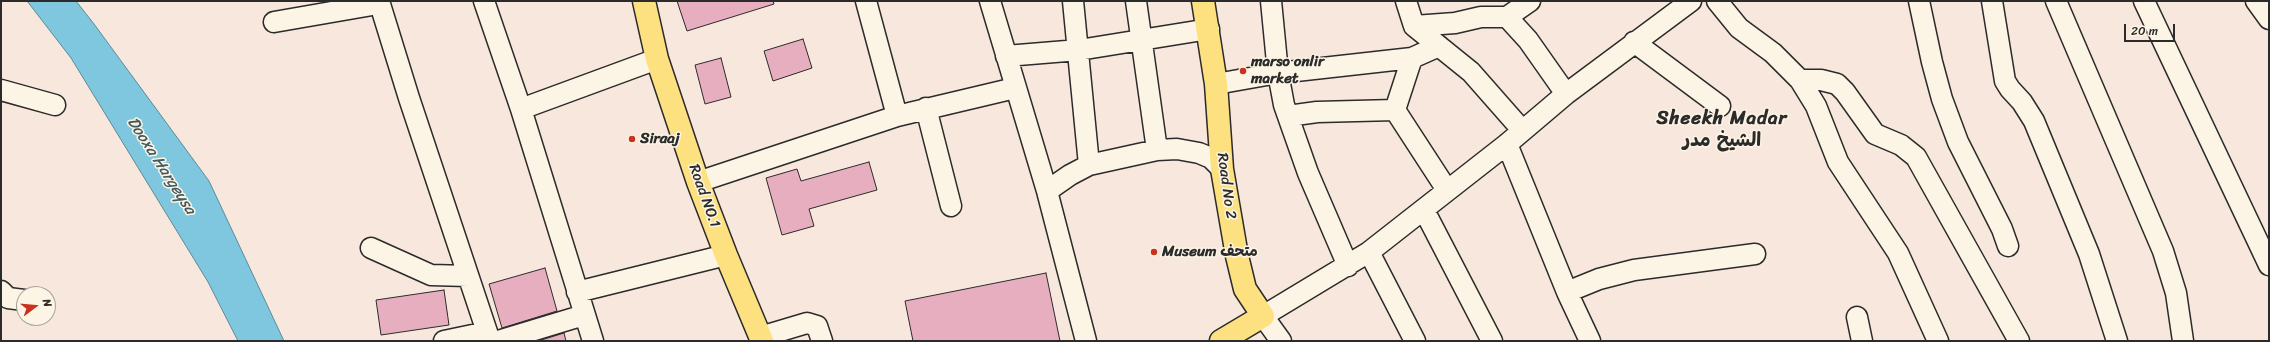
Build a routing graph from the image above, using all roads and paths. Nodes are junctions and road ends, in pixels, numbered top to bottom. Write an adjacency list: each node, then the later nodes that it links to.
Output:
1 (484, 1): 41 (street)
2 (644, 1): 31 (main road, Road NO.1)
3 (990, 1): 29 (street)
4 (1073, 1): 28 (street)
5 (1136, 1): 25 (street)
6 (1203, 1): 24 (main road, Road No 2)
7 (1271, 1): 32 (street)
8 (1406, 1): 23 (street)
9 (1530, 1): 20 (street)
10 (1691, 1): 26 (street)
11 (1718, 1): 33 (street)
12 (1920, 1): 55 (street)
13 (1992, 1): 84 (street)
14 (2056, 1): 85 (street)
15 (2144, 1): 60 (street)
16 (2256, 1): 21 (street)
17 (379, 2): 22 (street); 62 (street)
18 (870, 2): 43 (street)
19 (1478, 9): 20 (street); 23 (street)
20 (1507, 17): 37 (street)
21 (2269, 19)
22 (274, 22)
23 (1414, 26): 27 (street)
24 (1209, 29): 25 (street); 34 (main road, Road No 2)
25 (1142, 40): 28 (street); 47 (street)
26 (1634, 42): 37 (street); 39 (street)
27 (1439, 46): 30 (street); 45 (street)
28 (1079, 50): 29 (street); 48 (street)
29 (1006, 56): 35 (street)
30 (1412, 58): 32 (street); 42 (street)
31 (657, 59): 41 (street); 50 (main road, Road NO.1)
32 (1278, 73): 34 (street); 44 (street)
33 (1800, 80): 82 (street); 83 (street)
34 (1216, 84): 49 (main road, Road No 2)
35 (1015, 88): 40 (street); 52 (street)
36 (1, 90): 38 (street)
37 (1566, 94): 45 (street)
38 (55, 105)
39 (1720, 106)
40 (926, 108): 43 (street); 53 (street)
41 (521, 109): 64 (street)
42 (1395, 110): 44 (street); 51 (street)
43 (897, 116): 50 (street)
44 (1288, 116): 61 (street)
45 (1522, 130): 46 (street)
46 (1507, 144): 51 (street); 65 (street)
47 (1158, 150): 48 (street); 49 (street)
48 (1089, 165): 52 (street)
49 (1222, 169): 68 (main road, Road No 2)
50 (698, 182): 59 (main road, Road NO.1)
51 (1448, 190): 54 (street)
52 (1047, 191): 75 (street)
53 (951, 206)
54 (1424, 210): 57 (street); 79 (street)
55 (2008, 246)
56 (371, 248): 62 (street)
57 (1369, 252): 61 (street); 78 (street)
58 (1755, 254): 65 (street)
59 (726, 255): 64 (street); 71 (main road, Road NO.1)
60 (2269, 265)
61 (1348, 266): 68 (street)
62 (468, 276): 70 (street)
63 (1, 291): 66 (street)
64 (577, 292): 67 (street)
65 (1568, 292): 80 (street)
66 (16, 299)
67 (584, 316): 70 (street); 73 (street)
68 (1263, 316): 76 (main road); 77 (street)
69 (1857, 317): 81 (street)
70 (492, 338): 72 (street)
71 (761, 339): 74 (street)
72 (444, 341)
73 (593, 341)
74 (822, 341)
75 (1086, 341)
76 (1221, 341)
77 (1281, 341)
78 (1415, 341)
79 (1492, 341)
80 (1590, 341)
81 (1862, 341)
82 (1938, 341)
83 (2019, 341)
84 (2117, 341)
85 (2183, 341)

